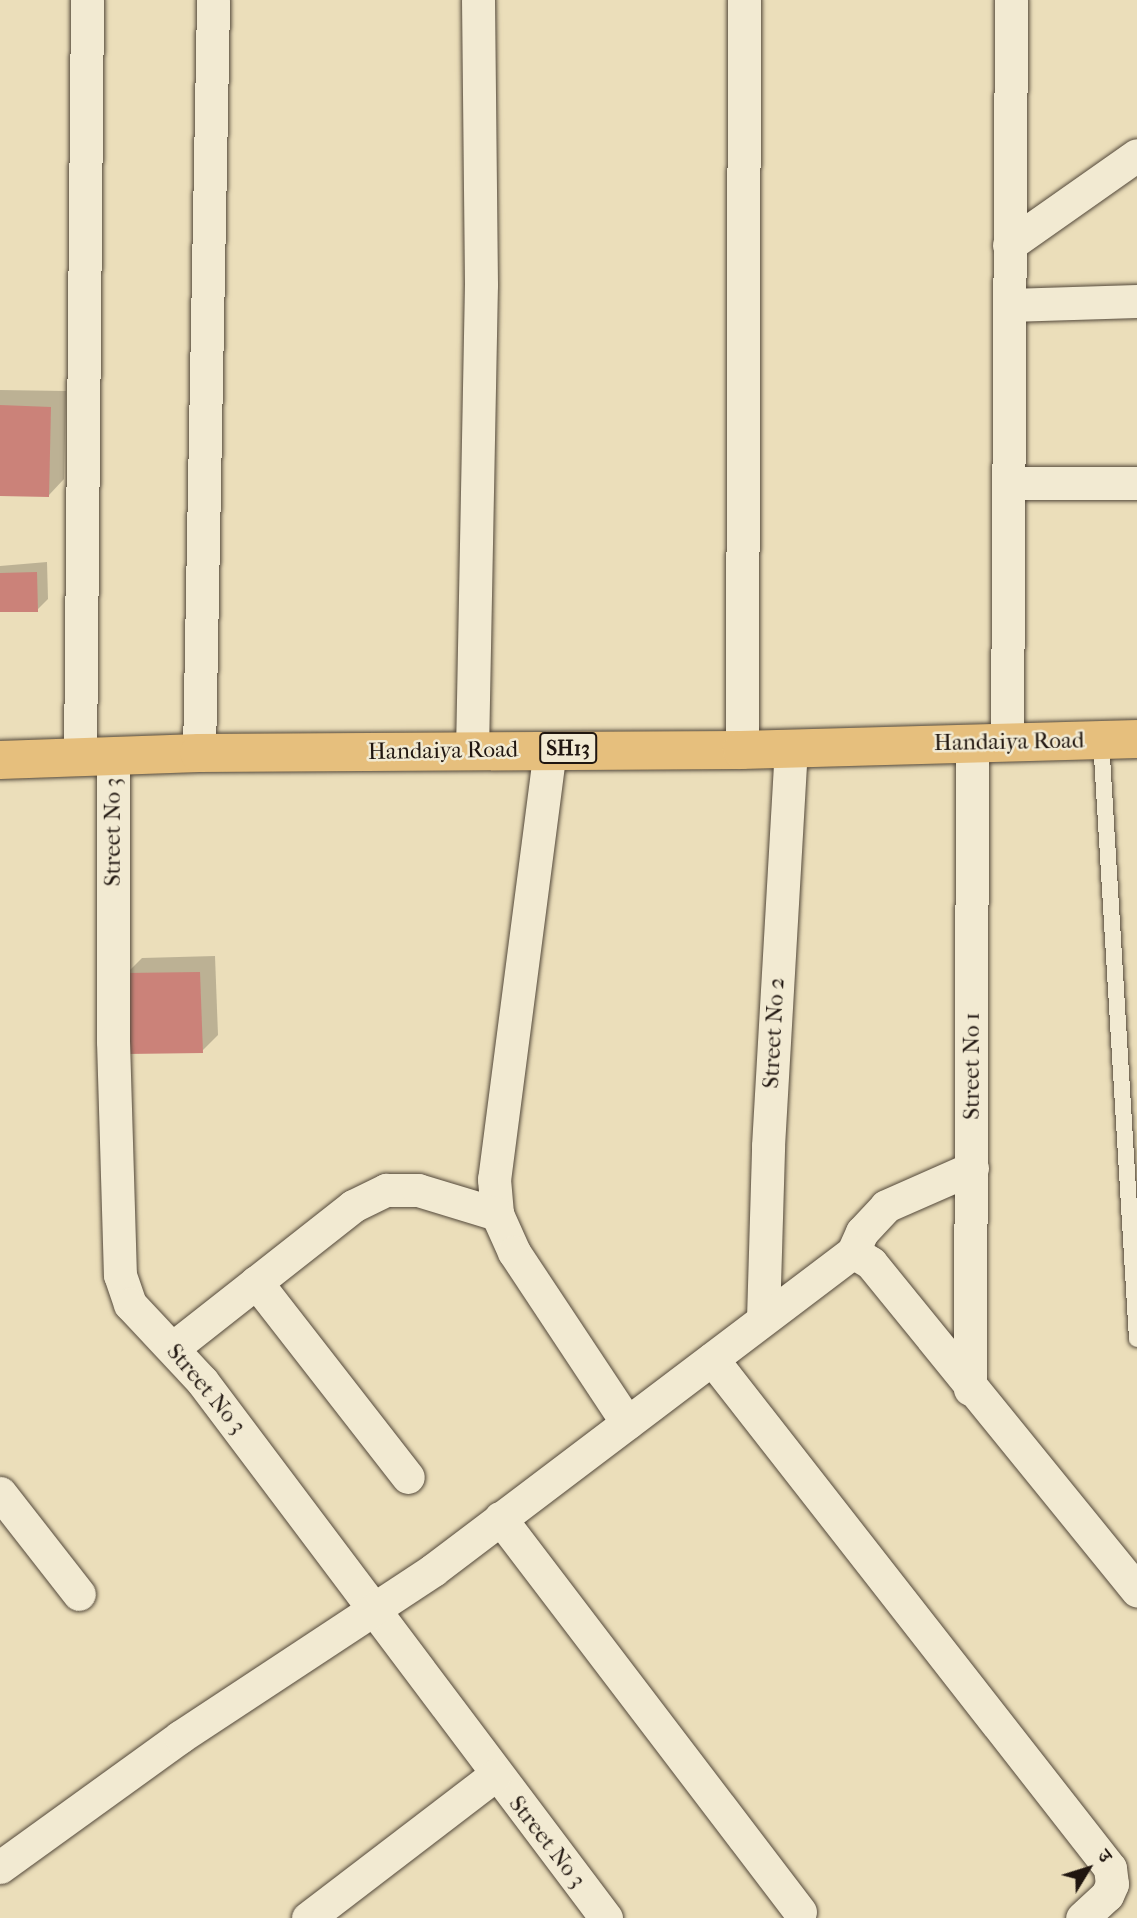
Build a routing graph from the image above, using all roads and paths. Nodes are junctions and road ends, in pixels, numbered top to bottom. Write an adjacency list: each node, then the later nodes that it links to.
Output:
1 (86, 0): 19 (street, Street No 3)
2 (213, 0): 18 (street)
3 (478, 0): 17 (street)
4 (744, 0): 16 (street)
5 (1011, 0): 7 (street, Street No 1)
6 (1137, 155): 7 (street)
7 (1009, 245): 9 (street, Street No 1)
8 (1137, 301): 9 (street)
9 (1009, 305): 11 (street, Street No 1)
10 (1137, 483): 11 (street)
11 (1008, 484): 13 (street, Street No 1)
12 (1119, 739): 13 (main road, Handaiya Road / SH13); 26 (lane)
13 (989, 743): 14 (main road, Handaiya Road / SH13); 21 (street, Street No 1)
14 (791, 748): 16 (main road, Handaiya Road / SH13); 25 (street, Street No 2)
15 (550, 749): 16 (main road, Handaiya Road / SH13); 17 (main road, Handaiya Road / SH13); 22 (street)
16 (743, 750)
17 (472, 752): 18 (main road, Handaiya Road / SH13)
18 (200, 753): 19 (main road, Handaiya Road / SH13)
19 (96, 758): 20 (main road, Handaiya Road / SH13); 27 (street, Street No 3)
20 (0, 760)
21 (972, 1168): 23 (street); 29 (street, Street No 1)
22 (497, 1214): 24 (street); 30 (street)
23 (853, 1252): 25 (street); 29 (street)
24 (256, 1282): 27 (street); 31 (street)
25 (763, 1319): 28 (street)
26 (1137, 1339)
27 (174, 1347): 36 (street, Street No 3)
28 (712, 1359): 30 (street); 42 (street)
29 (970, 1389): 34 (street)
30 (627, 1423): 33 (street)
31 (408, 1477)
32 (0, 1493): 35 (street)
33 (500, 1518): 36 (street); 39 (street)
34 (1137, 1590)
35 (79, 1594)
36 (377, 1609): 37 (street, Street No 3); 38 (street)
37 (495, 1775): 40 (street); 41 (street, Street No 3)
38 (0, 1867)
39 (800, 1912)
40 (308, 1918)
41 (606, 1918)
42 (1082, 1918)

